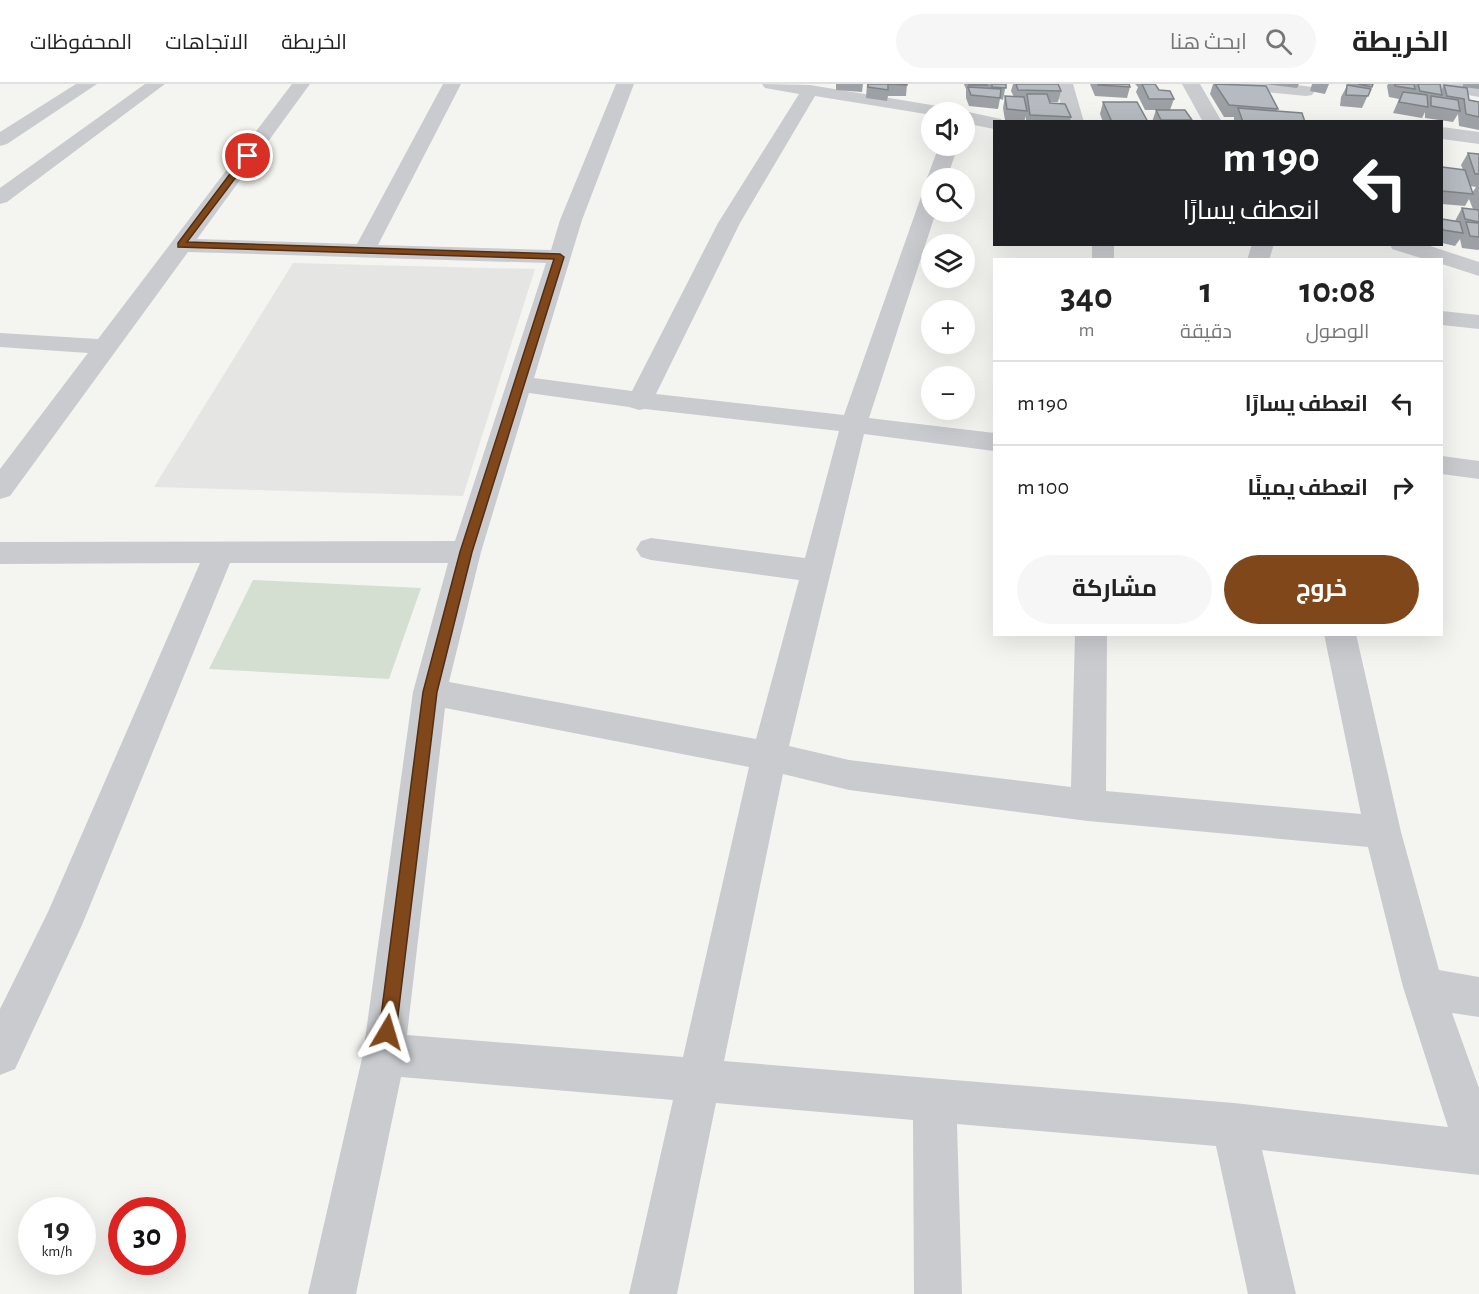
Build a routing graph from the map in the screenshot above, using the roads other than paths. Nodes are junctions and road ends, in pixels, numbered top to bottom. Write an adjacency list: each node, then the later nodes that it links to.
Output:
1 (88, 84): 23 (street)
2 (156, 84): 24 (street)
3 (301, 84): 26 (street)
4 (452, 84): 28 (street)
5 (625, 84): 29 (street)
6 (771, 84): 11 (street)
7 (1064, 84): 18 (street)
8 (1191, 84): 19 (street)
9 (1234, 84): 12 (street)
10 (1434, 84): 13 (street)
11 (800, 87): 16 (street); 36 (street)
12 (1306, 91)
13 (1479, 92)
14 (939, 93): 15 (street)
15 (941, 102)
16 (921, 108)
17 (975, 119): 20 (street)
18 (1074, 120)
19 (1212, 120)
20 (993, 123)
21 (1443, 133): 22 (street)
22 (1479, 138)
23 (0, 140)
24 (0, 198)
25 (922, 222): 37 (street)
26 (181, 245): 28 (street); 34 (street)
27 (1406, 246): 30 (street)
28 (364, 251): 29 (street)
29 (560, 257): 35 (street)
30 (1479, 269)
31 (1443, 318): 32 (street)
32 (1479, 321)
33 (0, 340): 34 (street)
34 (105, 346): 41 (street)
35 (520, 384): 36 (street); 44 (street)
36 (639, 402): 37 (street)
37 (854, 423): 38 (street); 46 (street)
38 (993, 442)
39 (1443, 465): 40 (street)
40 (1479, 470)
41 (0, 489)
42 (651, 549): 46 (street)
43 (220, 552): 44 (street); 45 (street); 55 (street)
44 (466, 552): 49 (street)
45 (0, 553)
46 (816, 571): 50 (street)
47 (1091, 636): 51 (street)
48 (1340, 636): 52 (street)
49 (430, 692): 50 (street); 56 (street)
50 (769, 756): 51 (street); 57 (street)
51 (1088, 805): 52 (street)
52 (1383, 832): 53 (street)
53 (1423, 987): 54 (street); 60 (street)
54 (1479, 997)
55 (0, 1054)
56 (384, 1054): 57 (street); 61 (street)
57 (700, 1081): 58 (street); 62 (street)
58 (936, 1100): 59 (street); 63 (street)
59 (1234, 1125): 60 (street); 64 (street)
60 (1479, 1152)
61 (332, 1294)
62 (653, 1294)
63 (938, 1294)
64 (1272, 1294)

